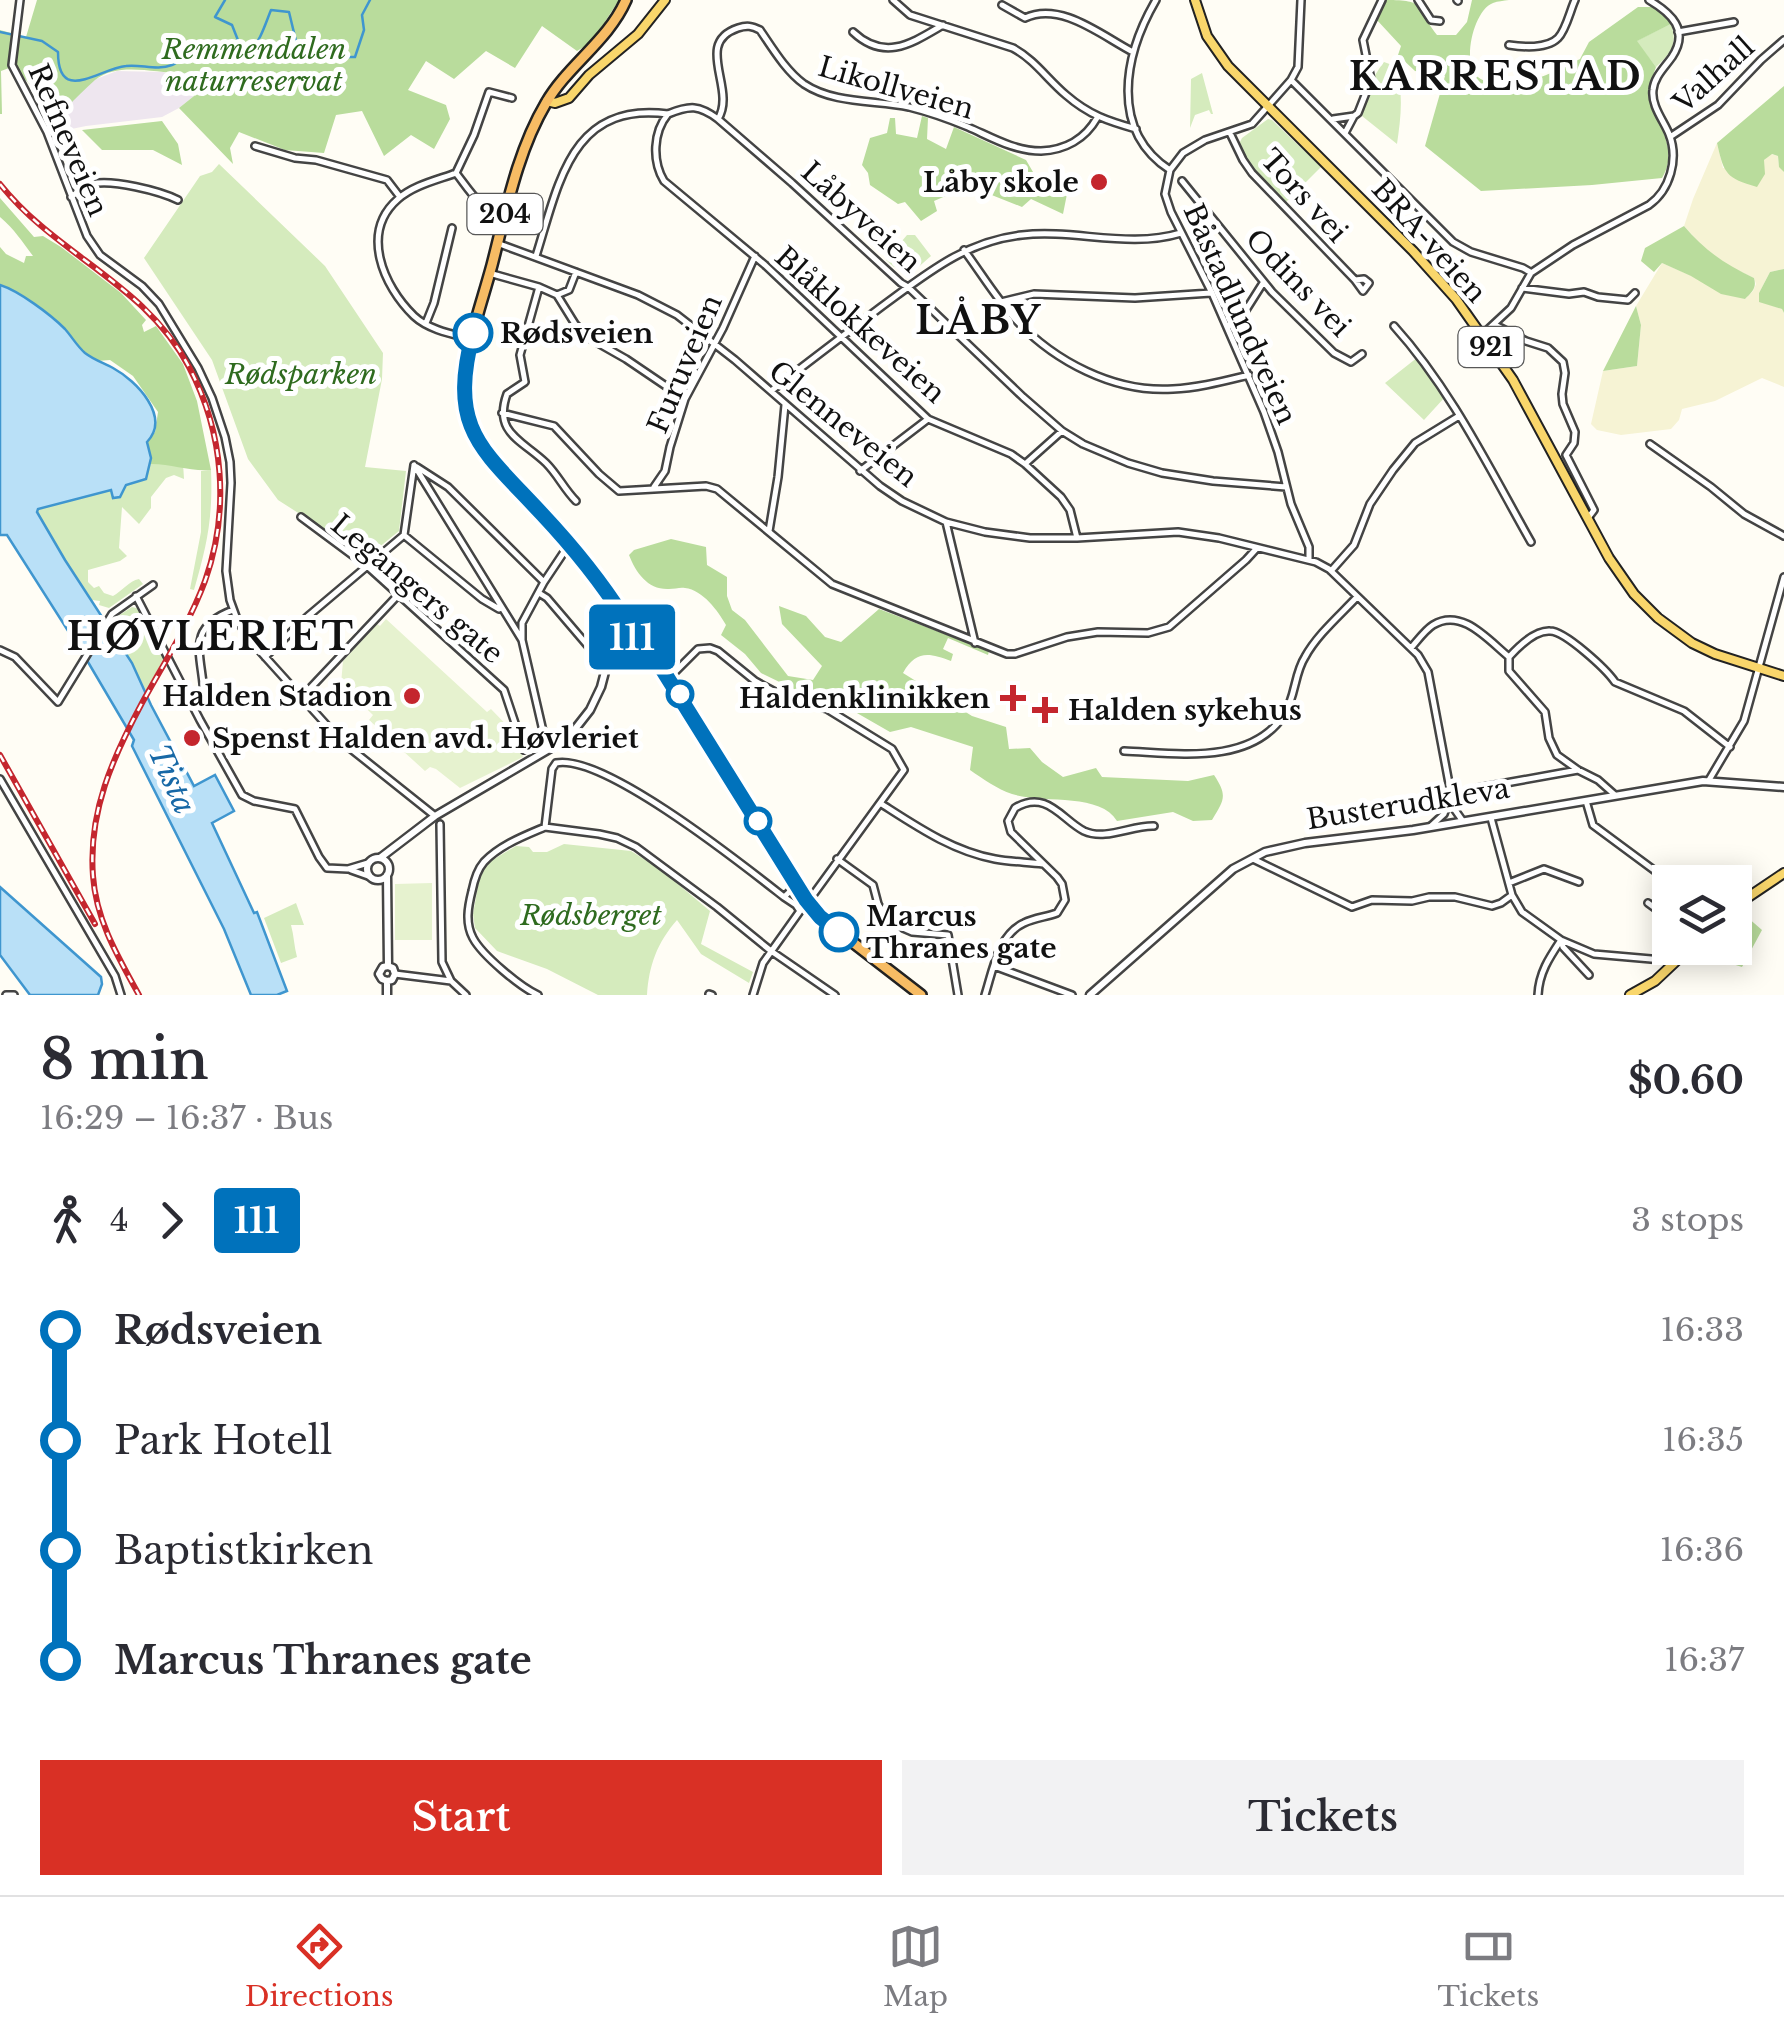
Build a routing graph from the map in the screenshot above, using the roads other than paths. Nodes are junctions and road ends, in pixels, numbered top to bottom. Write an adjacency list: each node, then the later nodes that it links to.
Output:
1 (20, 0): 38 (street, Refneveien)
2 (626, 0): 22 (highway, 204)
3 (665, 0): 22 (main road)
4 (893, 0): 15 (street)
5 (1156, 0): 20 (street)
6 (1196, 0): 24 (main road, BRA-veien / 921)
7 (1300, 0): 21 (street)
8 (1382, 0): 26 (street)
9 (1418, 0): 13 (street)
10 (1576, 0): 19 (street)
11 (1649, 0): 17 (street)
12 (1002, 5): 20 (street)
13 (1440, 21)
14 (1734, 22): 17 (street)
15 (943, 25): 16 (street); 27 (street)
16 (853, 32)
17 (1678, 32): 33 (street)
18 (1784, 40): 33 (street, Valhall)
19 (1509, 45)
20 (1134, 52): 30 (street)
21 (1291, 80): 24 (street, Båstadlundveien); 29 (street)
22 (550, 96): 41 (highway, 204)
23 (512, 98): 36 (street)
24 (1268, 107): 31 (street, Båstadlundveien); 64 (main road, BRA-veien / 921)
25 (668, 114): 28 (street); 46 (street); 47 (street, Blåklokkeveien)
26 (1354, 116): 29 (street); 32 (street)
27 (1098, 118): 28 (street, Likollveien); 30 (street)
28 (718, 119): 53 (street, Låbyveien)
29 (1331, 119): 32 (street)
30 (1136, 130): 35 (street)
31 (1230, 133): 35 (street, Båstadlundveien); 51 (street, Tors vei)
32 (1345, 133): 50 (street)
33 (1670, 138): 50 (street)
34 (256, 146): 39 (street)
35 (1170, 170): 43 (street, Båstadlundveien)
36 (456, 173): 39 (street); 41 (street)
37 (1182, 181): 52 (street, Odins vei)
38 (71, 197): 40 (street); 104 (street, Refneveien)
39 (400, 197): 60 (street)
40 (178, 200)
41 (504, 216): 44 (highway, 204)
42 (452, 228): 60 (street)
43 (1182, 233): 45 (street); 58 (street, Båstadlundveien)
44 (497, 242): 46 (street, Glenneveien); 49 (highway, 204)
45 (964, 250): 53 (street); 59 (street)
46 (536, 256): 48 (street, Glenneveien)
47 (754, 256): 66 (street, Blåklokkeveien); 67 (street, Furuveien)
48 (576, 272): 57 (street); 67 (street, Glenneveien)
49 (489, 273): 54 (street); 65 (highway, 204)
50 (1531, 273): 55 (street)
51 (1355, 280)
52 (1264, 282): 63 (street); 68 (street, Odins vei)
53 (908, 286): 66 (street); 76 (street, Låbyveien)
54 (538, 287): 57 (street); 73 (street)
55 (1522, 288): 56 (street); 61 (street)
56 (1636, 293)
57 (557, 294): 71 (street)
58 (1212, 294): 59 (street); 63 (street, Båstadlundveien)
59 (1001, 302): 69 (street)
60 (426, 324): 65 (street)
61 (1495, 325): 64 (street); 85 (street)
62 (1394, 326): 74 (street)
63 (1227, 327): 69 (street, Båstadlundveien)
64 (1482, 335): 85 (main road, BRA-veien / 921)
65 (472, 338): 92 (highway, 204)
66 (840, 338): 70 (street); 75 (street, Blåklokkeveien)
67 (714, 344): 70 (street, Glenneveien); 71 (street, Furuveien)
68 (1362, 354)
69 (1249, 376): 81 (street, Båstadlundveien)
70 (771, 391): 72 (street, Glenneveien)
71 (686, 400): 82 (street, Furuveien)
72 (785, 405): 80 (street, Glenneveien); 87 (street)
73 (502, 413): 82 (street); 83 (street)
74 (1460, 416): 91 (street); 96 (street)
75 (928, 419): 78 (street, Blåklokkeveien); 80 (street)
76 (1062, 431): 78 (street); 81 (street, Låbyveien)
77 (1650, 444): 89 (street)
78 (1025, 464): 90 (street, Blåklokkeveien)
79 (414, 465): 88 (street); 98 (street); 105 (street)
80 (860, 470): 86 (street, Glenneveien)
81 (1286, 487): 94 (street, Båstadlundveien)
82 (654, 488): 87 (street)
83 (576, 501)
84 (301, 518): 95 (street, Legangers gate)
85 (1588, 518): 116 (main road, BRA-veien / 921)
86 (946, 522): 90 (street, Glenneveien); 110 (street)
87 (769, 531): 110 (street)
88 (404, 535): 95 (street); 105 (street)
89 (1784, 536)
90 (1077, 538): 93 (street, Glenneveien)
91 (1532, 542)
92 (568, 546): 98 (street); 106 (highway, 204)
93 (1257, 548): 94 (street, Glenneveien); 110 (street)
94 (1309, 560): 96 (street)
95 (367, 566): 101 (street, Legangers gate); 114 (street)
96 (1331, 571): 103 (street)
97 (1784, 577): 116 (street)
98 (544, 582): 100 (street)
99 (153, 584): 102 (street)
100 (538, 592): 109 (street); 113 (street)
101 (400, 594): 119 (street); 123 (street, Legangers gate)
102 (136, 596): 112 (street); 120 (street)
103 (1356, 598): 111 (street); 124 (street)
104 (233, 610): 114 (street, Refneveien); 120 (street)
105 (502, 610): 109 (street)
106 (624, 618): 107 (highway); 108 (highway, 204)
107 (622, 632): 108 (highway); 135 (street)
108 (639, 632): 118 (highway, 204)
109 (522, 640): 121 (street)
110 (974, 643)
111 (1410, 648): 115 (street); 130 (street)
112 (0, 650)
113 (594, 653)
114 (264, 656): 119 (street, Refneveien)
115 (1509, 658): 122 (street); 125 (street)
116 (1759, 668): 117 (main road, BRA-veien / 921); 122 (street)
117 (1784, 676)
118 (669, 678): 133 (street); 154 (highway, 204)
119 (302, 697): 135 (street, Refneveien)
120 (194, 708): 147 (street)
121 (543, 731)
122 (1730, 747): 127 (street)
123 (524, 750)
124 (1124, 751)
125 (1578, 770): 129 (street); 131 (street)
126 (0, 779): 172 (street)
127 (1709, 780): 128 (street, Busterudkleva); 131 (street, Busterudkleva)
128 (1784, 787)
129 (1478, 788)
130 (1450, 794): 136 (street); 138 (street)
131 (1614, 795): 132 (street, Busterudkleva)
132 (1586, 800): 134 (street, Busterudkleva); 148 (street)
133 (880, 803): 143 (street); 145 (street)
134 (1490, 815): 136 (street, Busterudkleva); 153 (street)
135 (438, 820): 140 (street); 167 (street)
136 (1462, 820): 138 (street, Busterudkleva)
137 (1154, 826): 145 (street)
138 (1430, 826): 142 (street, Busterudkleva)
139 (545, 828): 157 (street); 160 (street); 175 (street)
140 (399, 843): 141 (street); 146 (street)
141 (380, 858): 144 (street); 146 (street)
142 (1250, 858): 155 (street); 182 (street, Busterudkleva)
143 (838, 859): 158 (street); 179 (street)
144 (368, 862): 147 (street); 150 (street)
145 (1043, 864): 164 (street)
146 (388, 865): 151 (street)
147 (348, 869): 150 (street)
148 (1652, 870)
149 (1784, 873): 156 (main road)
150 (368, 876): 151 (street)
151 (384, 878): 163 (street)
152 (1579, 882): 153 (street)
153 (1509, 883): 155 (street)
154 (797, 886): 157 (street); 158 (highway, 204)
155 (1512, 895): 159 (street)
156 (1752, 895)
157 (784, 896): 160 (street)
158 (806, 900): 178 (highway, 204)
159 (1561, 940): 161 (street); 166 (street); 183 (street)
160 (771, 950): 176 (street); 177 (street)
161 (1652, 958)
162 (1674, 965): 169 (main road)
163 (388, 966): 165 (street); 168 (street)
164 (994, 966): 180 (street); 181 (street)
165 (395, 974): 167 (street); 168 (street)
166 (1590, 975)
167 (451, 981): 174 (street)
168 (387, 982): 173 (street)
169 (1647, 992): 184 (main road)
170 (6, 995): 171 (street)
171 (14, 995)
172 (121, 995)
173 (387, 995)
174 (466, 995)
175 (538, 995)
176 (754, 995)
177 (835, 995)
178 (921, 995)
179 (958, 995)
180 (984, 995)
181 (1072, 995)
182 (1090, 995)
183 (1538, 995)
184 (1630, 995)

